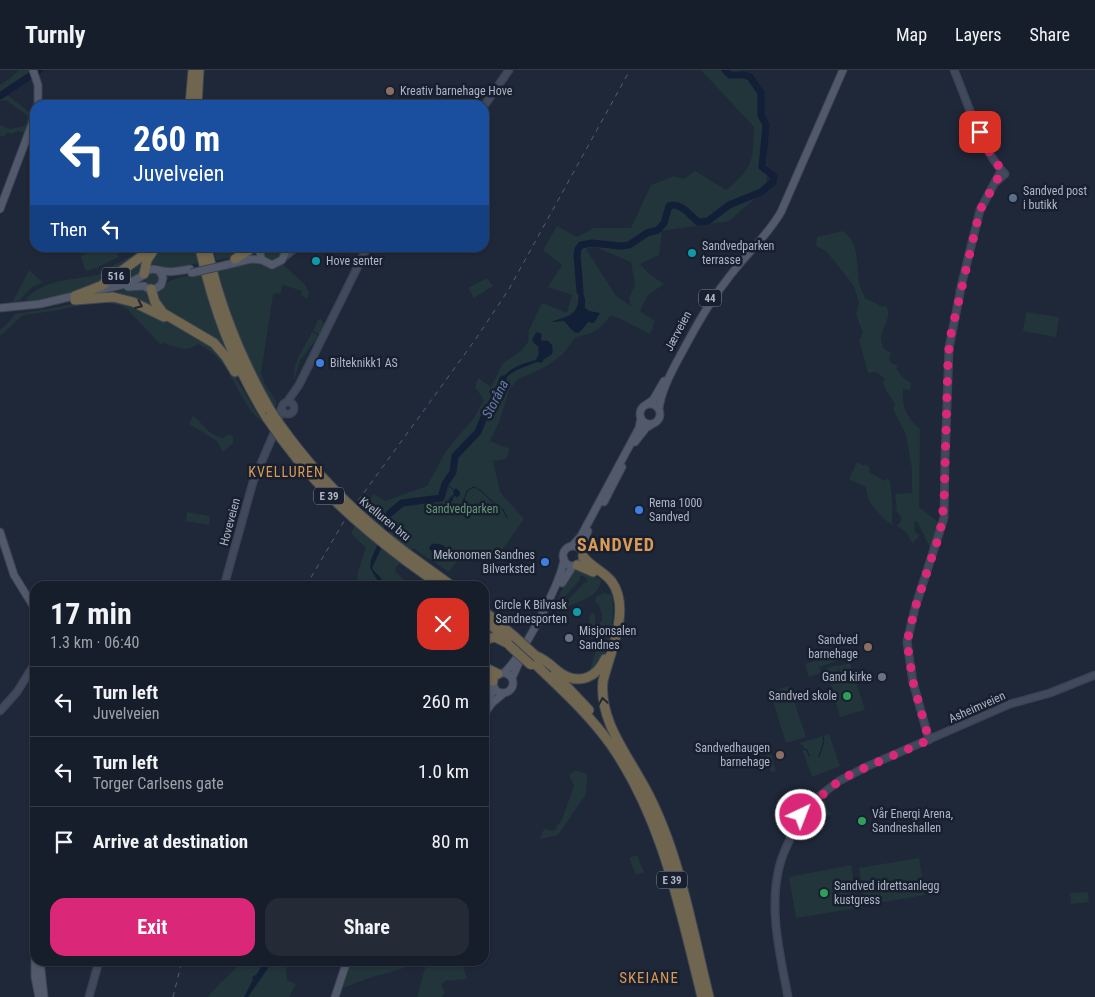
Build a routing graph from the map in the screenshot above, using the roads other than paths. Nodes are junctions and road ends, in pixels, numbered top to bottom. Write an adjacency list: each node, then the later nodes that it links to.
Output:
1 (193, 70): 9 (highway)
2 (200, 70): 10 (highway)
3 (504, 70): 11 (main road)
4 (508, 70): 12 (main road)
5 (843, 70): 15 (main road, Jærveien / 44)
6 (954, 70): 74 (main road)
7 (34, 72): 8 (main road)
8 (38, 100)
9 (190, 100)
10 (197, 100)
11 (483, 100)
12 (488, 100)
13 (30, 129): 14 (main road)
14 (0, 209)
15 (772, 226): 39 (main road, Jærveien / 44); 41 (main road, Jærveien / 44)
16 (148, 252): 35 (highway, 516)
17 (152, 252): 31 (highway)
18 (201, 252): 42 (highway, E 39)
19 (208, 252): 32 (highway, E 39)
20 (212, 252): 32 (highway, E 39)
21 (251, 252): 28 (highway)
22 (259, 252): 27 (main road)
23 (284, 252): 26 (main road)
24 (290, 252): 26 (main road)
25 (364, 252): 38 (main road)
26 (284, 257): 27 (main road, 516)
27 (262, 260): 28 (main road, 516)
28 (229, 262): 29 (main road, 516)
29 (191, 271): 30 (main road, 516); 33 (main road, 516)
30 (160, 272): 31 (main road, 516); 33 (main road)
31 (143, 275): 34 (main road, 516); 35 (main road, 516)
32 (215, 280): 42 (highway, E 39)
33 (162, 281): 34 (main road, 516)
34 (148, 288): 35 (main road, 516); 37 (highway, E 39)
35 (74, 298): 36 (main road, 516); 37 (highway, E 39, one-way to 37)
36 (0, 309)
37 (179, 322): 42 (highway, E 39)
38 (290, 404): 40 (main road); 43 (main road)
39 (647, 404): 41 (main road); 44 (main road, 44)
40 (282, 409): 43 (main road); 46 (main road, Hoveveien)
41 (659, 410): 45 (main road, 44)
42 (269, 414): 50 (highway, Kvelluren bru / E 39, bridge)
43 (289, 414): 46 (main road, Hoveveien)
44 (641, 418): 45 (main road); 48 (main road, 44)
45 (651, 425): 49 (main road, 44)
46 (272, 438): 53 (main road, Hoveveien)
47 (0, 532): 58 (main road)
48 (572, 546): 49 (main road); 51 (main road, 44)
49 (582, 553): 52 (main road, 44); 57 (highway, E 39)
50 (407, 558): 54 (highway, E 39); 55 (highway, E 39); 56 (highway, E 39)
51 (564, 559): 52 (main road); 68 (main road, 44)
52 (575, 565): 57 (highway); 69 (main road, 44)
53 (225, 581)
54 (429, 581)
55 (435, 581)
56 (444, 581)
57 (609, 582): 63 (highway, E 39); 75 (highway, E 39, one-way to 57)
58 (30, 601)
59 (489, 616): 62 (highway, E 39)
60 (489, 624): 62 (highway, E 39)
61 (489, 639): 62 (highway, E 39)
62 (512, 641): 63 (highway, E 39, bridge)
63 (533, 661): 75 (highway, E 39); 86 (highway, E 39)
64 (30, 671): 73 (main road)
65 (489, 671): 68 (highway)
66 (489, 674): 68 (highway)
67 (1095, 675): 74 (main road, Asheimveien)
68 (497, 678): 69 (main road); 70 (main road); 71 (main road, 44)
69 (512, 678): 70 (main road, 44)
70 (504, 693): 72 (main road, 44)
71 (489, 697)
72 (489, 707)
73 (0, 711)
74 (929, 740): 76 (main road, Asheimveien)
75 (629, 761): 87 (highway, E 39)
76 (812, 805): 77 (main road); 77 (main road)
77 (805, 813): 88 (main road)
78 (35, 966): 82 (main road)
79 (41, 966): 83 (main road)
80 (98, 966): 84 (main road)
81 (345, 966): 85 (main road)
82 (39, 997)
83 (44, 997)
84 (89, 997)
85 (334, 997)
86 (702, 997)
87 (709, 997)
88 (788, 997)

